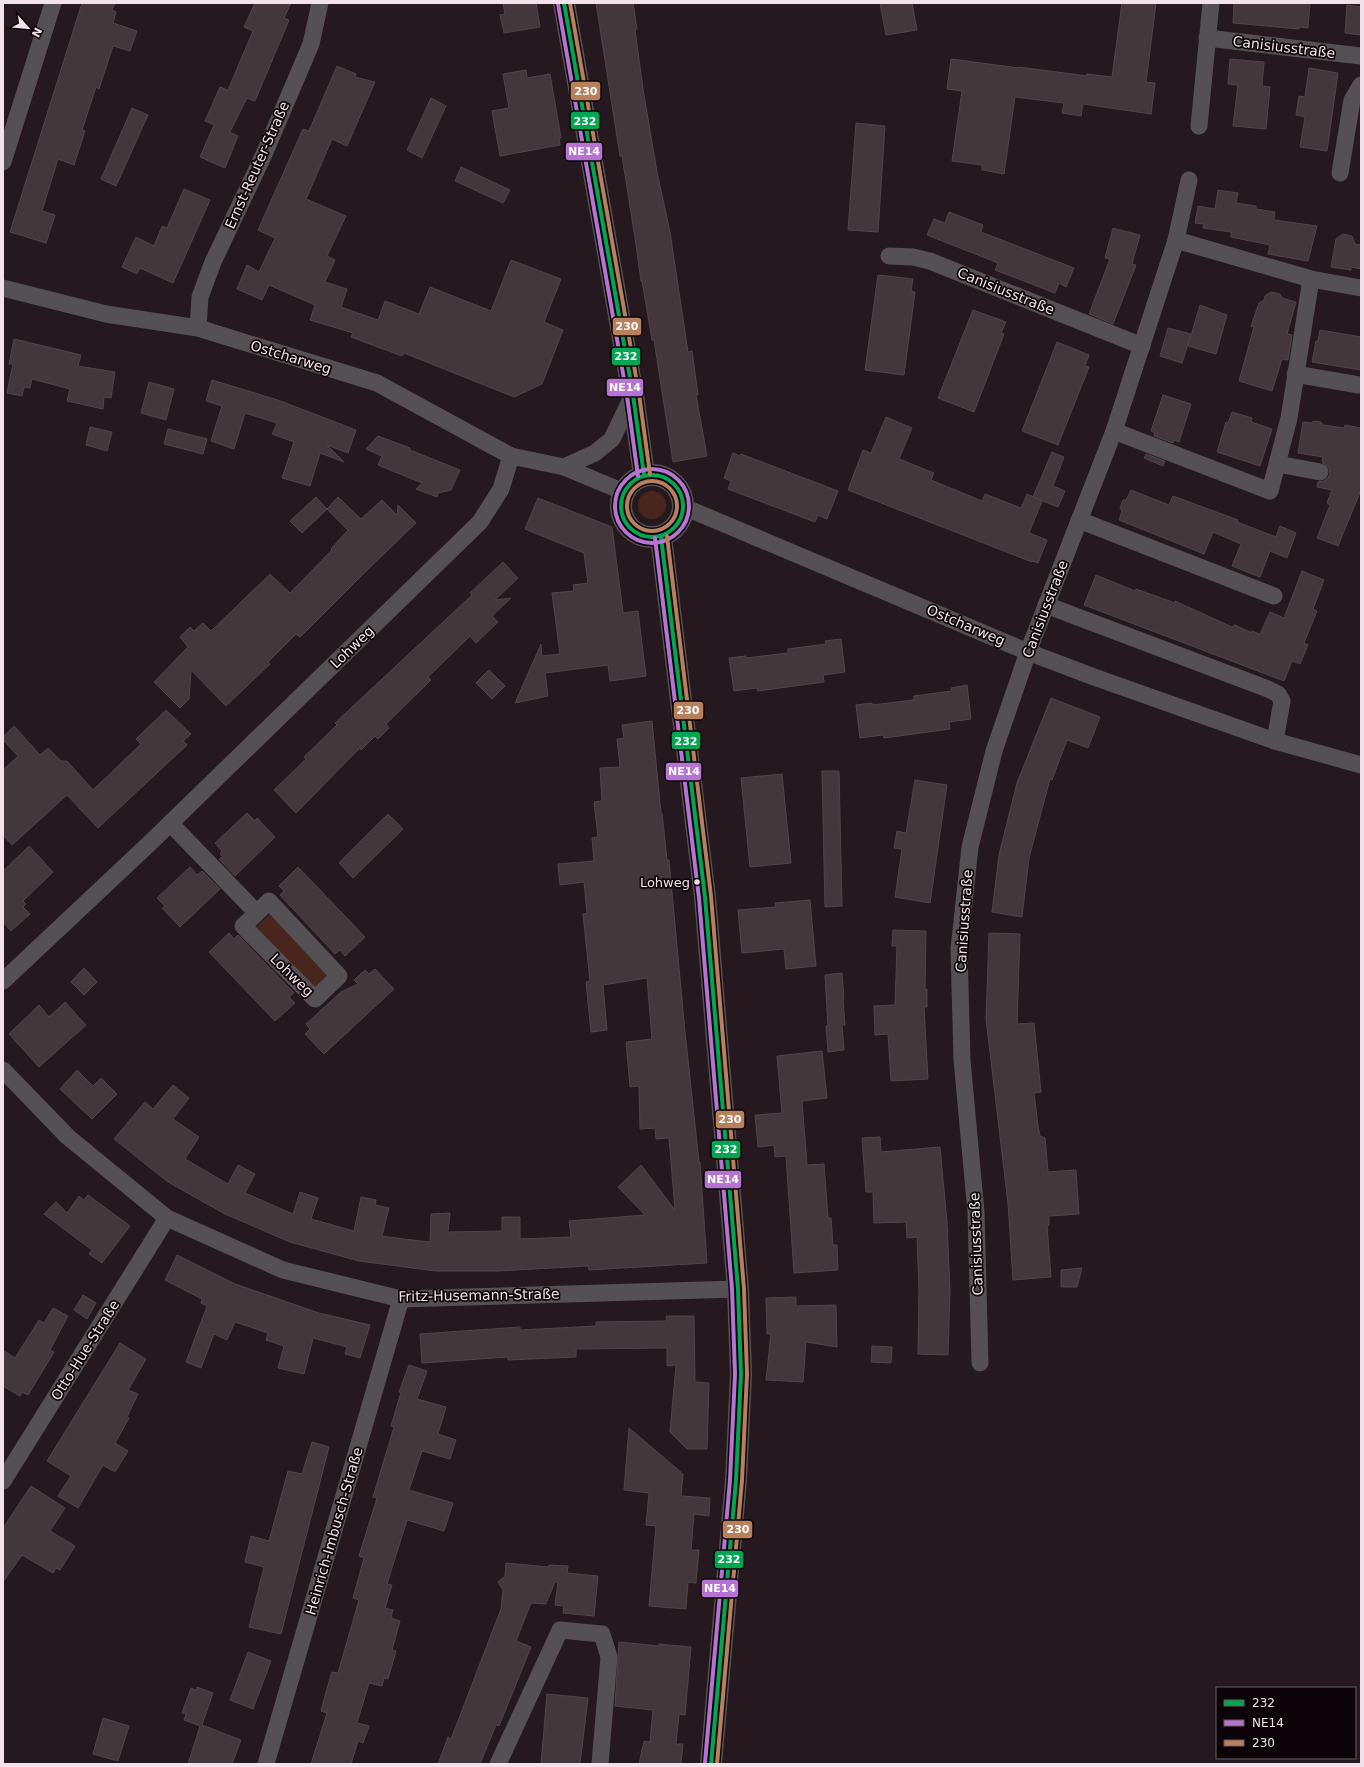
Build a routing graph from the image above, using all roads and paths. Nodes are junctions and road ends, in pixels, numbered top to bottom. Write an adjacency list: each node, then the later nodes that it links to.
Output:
1 (53, 3): 9 (street)
2 (320, 3): 17 (street, Ernst-Reuter-Straße)
3 (564, 3): 21 (main road)
4 (1210, 3): 5 (street)
5 (1207, 38): 6 (street, Canisiusstraße); 8 (street)
6 (1361, 56)
7 (1361, 85): 10 (street)
8 (1199, 126)
9 (3, 162)
10 (1340, 173)
11 (1189, 180): 12 (street, Canisiusstraße)
12 (1176, 240): 14 (street); 18 (street, Canisiusstraße)
13 (889, 256): 18 (street, Canisiusstraße)
14 (1311, 279): 16 (street); 19 (street)
15 (3, 288): 17 (street, Ostcharweg)
16 (1361, 288)
17 (198, 328): 23 (street, Ostcharweg)
18 (1142, 346): 22 (street, Canisiusstraße)
19 (1295, 374): 20 (street); 24 (street)
20 (1359, 385)
21 (633, 395): 25 (street); 27 (main road)
22 (1114, 431): 24 (street); 30 (street, Canisiusstraße)
23 (511, 456): 25 (street, Ostcharweg); 37 (street, Lohweg)
24 (1278, 464): 26 (street)
25 (564, 468): 28 (street, Ostcharweg)
26 (1320, 472)
27 (644, 475): 28 (main road); 29 (main road)
28 (624, 492): 31 (main road)
29 (684, 507): 31 (main road); 34 (street, Ostcharweg)
30 (1079, 520): 32 (street); 33 (street, Canisiusstraße)
31 (661, 537): 42 (main road)
32 (1274, 596)
33 (1046, 605): 34 (street, Canisiusstraße); 35 (street)
34 (1028, 652): 35 (street, Ostcharweg); 44 (street, Canisiusstraße)
35 (1275, 741): 36 (street, Ostcharweg)
36 (1361, 765)
37 (170, 822): 38 (street); 39 (street, Lohweg)
38 (257, 913): 38 (street, Lohweg)
39 (3, 980)
40 (3, 1070): 41 (street, Fritz-Husemann-Straße)
41 (167, 1218): 43 (street, Fritz-Husemann-Straße); 45 (street, Otto-Hue-Straße)
42 (738, 1289): 43 (street, Fritz-Husemann-Straße); 49 (main road)
43 (401, 1299): 46 (street, Heinrich-Imbusch-Straße)
44 (980, 1363)
45 (3, 1481)
46 (266, 1764)
47 (498, 1764): 48 (street)
48 (600, 1764)
49 (711, 1764)

